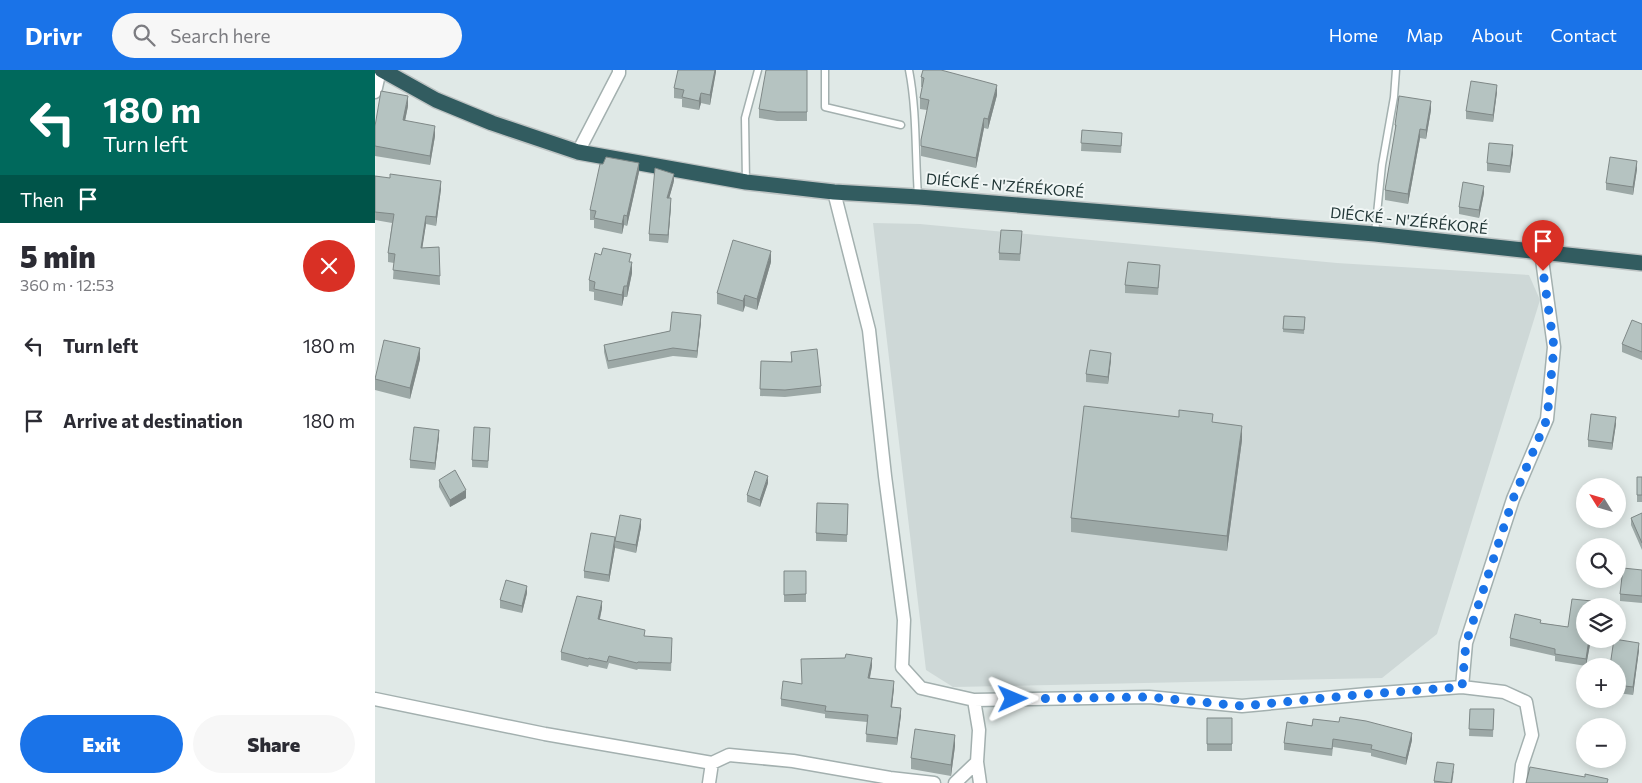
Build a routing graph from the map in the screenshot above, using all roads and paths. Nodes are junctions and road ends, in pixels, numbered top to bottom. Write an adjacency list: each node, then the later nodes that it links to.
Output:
1 (381, 70): 7 (street); 9 (highway, DIÉCKÉ - N'ZÉRÉKORÉ)
2 (619, 70): 9 (street)
3 (758, 70): 10 (lane)
4 (825, 70): 8 (lane)
5 (909, 70): 12 (lane)
6 (1396, 70): 13 (lane)
7 (375, 92)
8 (901, 125)
9 (578, 152): 10 (highway, DIÉCKÉ - N'ZÉRÉKORÉ)
10 (746, 182): 11 (highway, DIÉCKÉ - N'ZÉRÉKORÉ)
11 (834, 192): 12 (highway, DIÉCKÉ - N'ZÉRÉKORÉ); 18 (street)
12 (919, 197): 13 (highway, DIÉCKÉ - N'ZÉRÉKORÉ)
13 (1375, 234): 14 (highway, DIÉCKÉ - N'ZÉRÉKORÉ)
14 (1541, 252): 15 (highway, DIÉCKÉ - N'ZÉRÉKORÉ); 16 (street)
15 (1642, 263)
16 (1462, 687): 18 (street); 25 (street)
17 (375, 699): 20 (street)
18 (974, 700): 19 (street)
19 (977, 762): 23 (street); 24 (street)
20 (712, 763): 21 (street); 22 (street)
21 (709, 783)
22 (934, 783)
23 (955, 783)
24 (980, 783)
25 (1520, 783)

